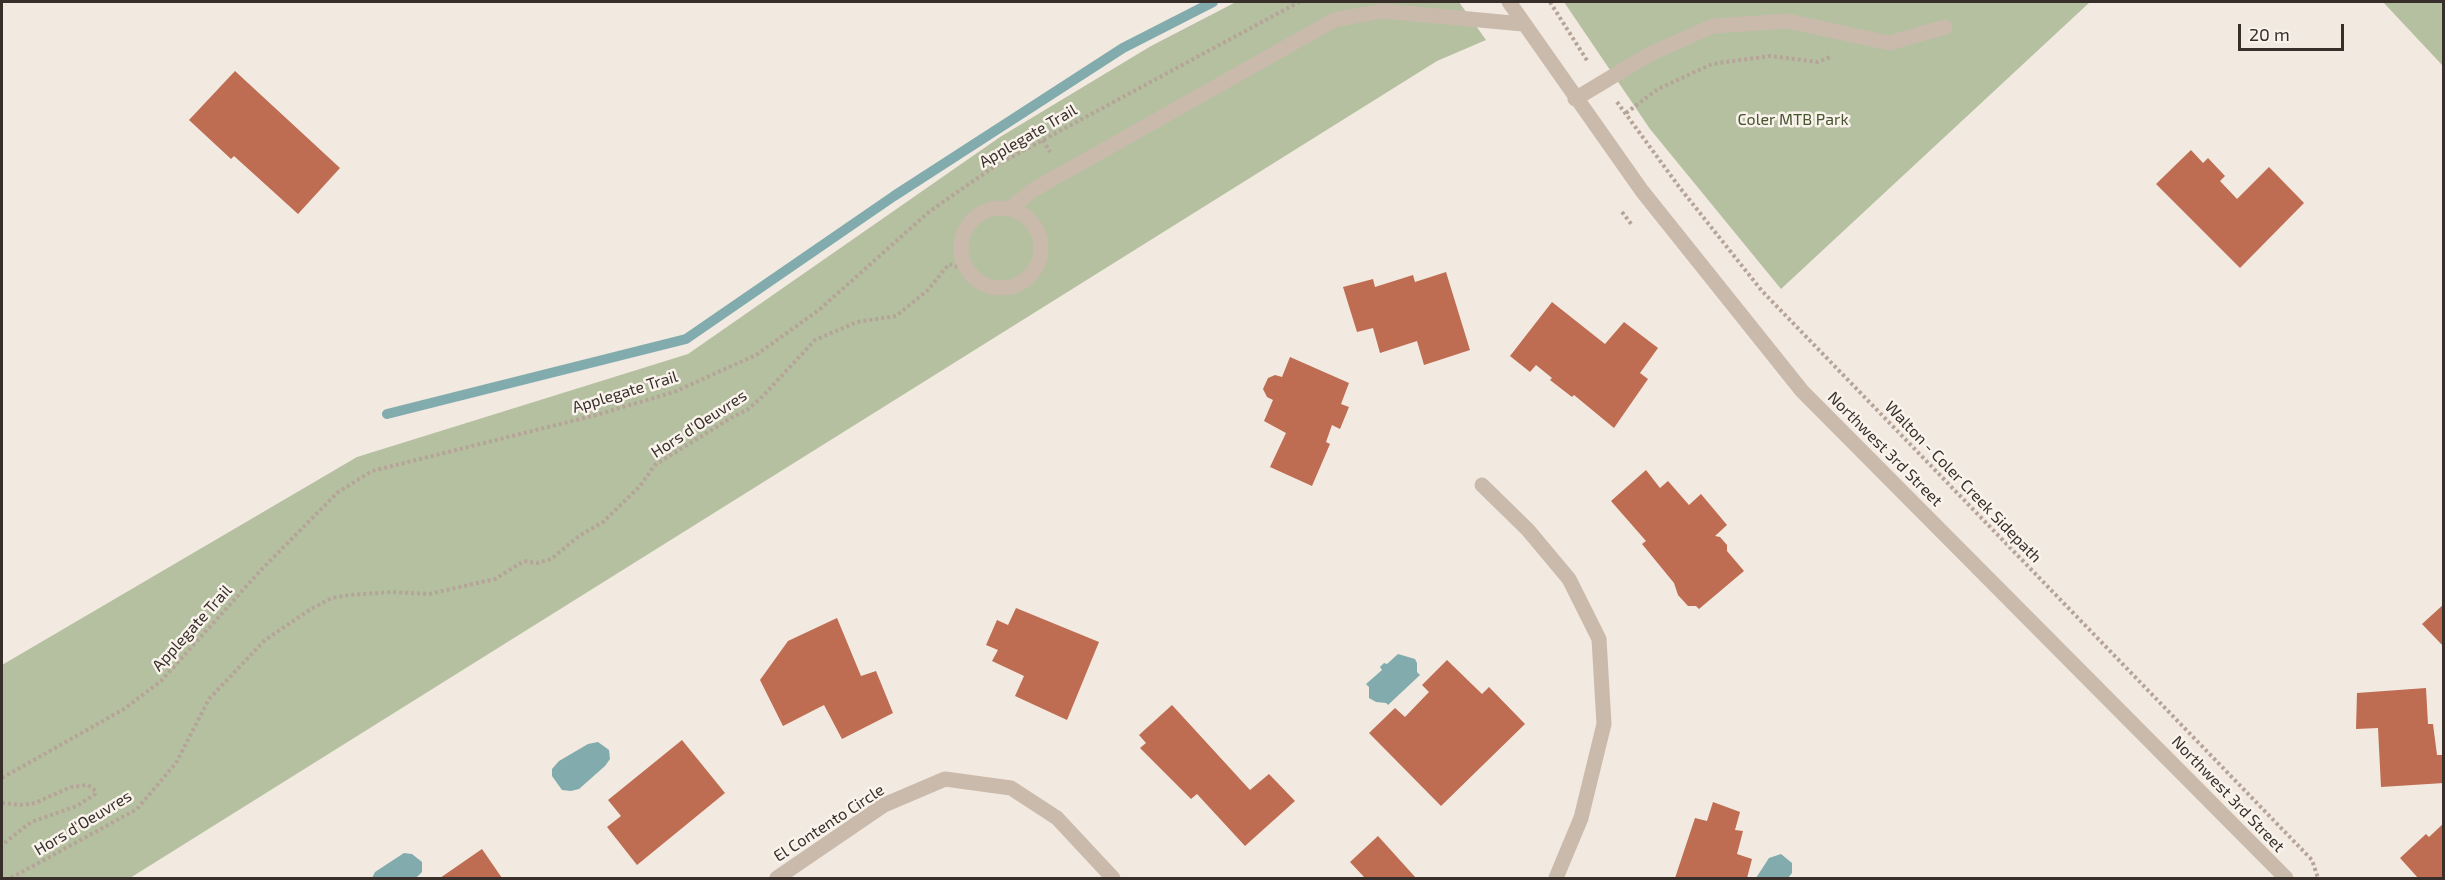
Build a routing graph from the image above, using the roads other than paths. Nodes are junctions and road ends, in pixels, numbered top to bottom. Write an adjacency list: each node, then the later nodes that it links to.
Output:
1 (1509, 2): 2 (street, Northwest 3rd Street)
2 (1523, 24): 4 (street, Northwest 3rd Street); 5 (street)
3 (1945, 27): 4 (street)
4 (1575, 99): 10 (street, Northwest 3rd Street)
5 (1011, 208): 5 (street)
6 (1482, 485): 9 (street)
7 (777, 879): 8 (street, El Contento Circle)
8 (1113, 879)
9 (1556, 879)
10 (2286, 879)

